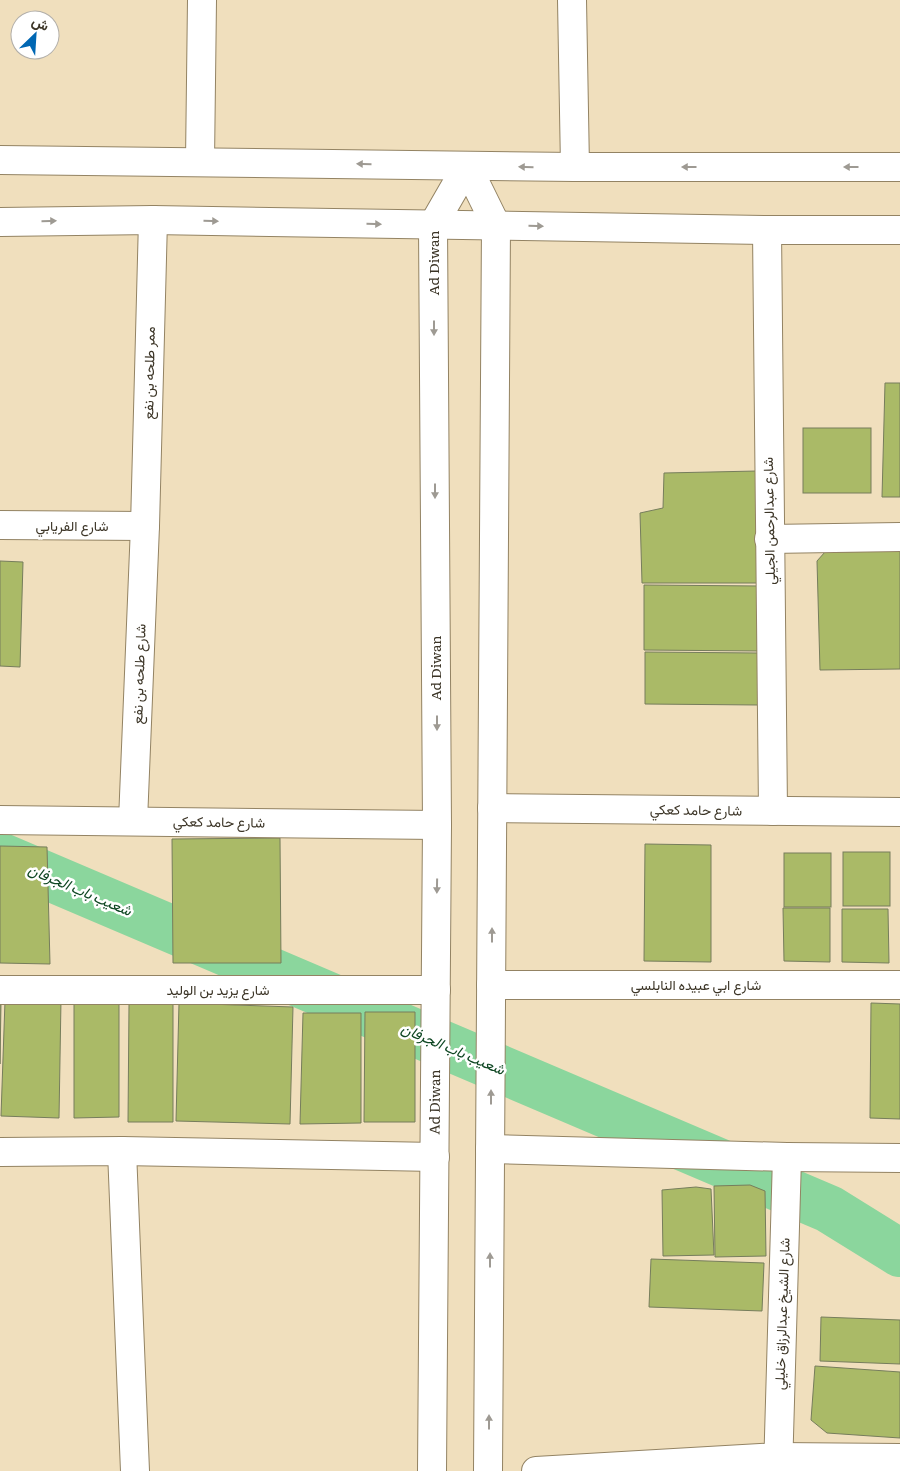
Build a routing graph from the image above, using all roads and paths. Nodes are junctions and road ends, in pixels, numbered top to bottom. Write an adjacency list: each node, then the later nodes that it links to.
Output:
1 (202, 0): 4 (street)
2 (572, 0): 6 (street)
3 (0, 160): 4 (street)
4 (200, 162): 5 (street, one-way to 4)
5 (467, 166): 6 (street, one-way to 5); 10 (street, Ad Diwan); 11 (street)
6 (575, 167): 7 (street, one-way to 6)
7 (900, 167)
8 (153, 220): 9 (street, one-way to 8); 10 (street, one-way to 10); 15 (street, ممر طلحه بن نفع)
9 (0, 222)
10 (433, 225): 11 (street); 23 (street, Ad Diwan, one-way to 23)
11 (496, 225): 12 (street, one-way to 12); 18 (street)
12 (767, 230): 13 (street); 17 (street, شارع عبدالرحمن الجيلي)
13 (900, 230)
14 (0, 525): 15 (street, شارع الفريابي)
15 (145, 526): 22 (street, شارع طلحه بن نفع)
16 (900, 537): 17 (street)
17 (769, 539): 19 (street, شارع عبدالرحمن الجيلي)
18 (492, 808): 19 (street, شارع حامد كعكي); 24 (street, one-way to 18)
19 (773, 811): 20 (street, شارع حامد كعكي)
20 (900, 812)
21 (0, 820): 22 (street, شارع حامد كعكي)
22 (133, 821): 23 (street, شارع حامد كعكي)
23 (438, 825): 27 (street, Ad Diwan, one-way to 27)
24 (491, 985): 25 (street, شارع ابي عبيده النابلسي); 28 (street, one-way to 24)
25 (900, 985)
26 (0, 990): 27 (street, شارع يزيد بن الوليد)
27 (436, 990): 31 (street, Ad Diwan)
28 (490, 1150): 32 (street); 38 (street, one-way to 28)
29 (122, 1151): 30 (street); 31 (street); 36 (street)
30 (0, 1152)
31 (435, 1156): 37 (street, Ad Diwan)
32 (787, 1157): 33 (street); 35 (street, شارع الشيخ عبدالرزاق خليلي)
33 (900, 1158)
34 (900, 1458): 35 (street)
35 (778, 1464): 39 (street)
36 (135, 1471)
37 (432, 1471)
38 (488, 1471)
39 (536, 1471)

